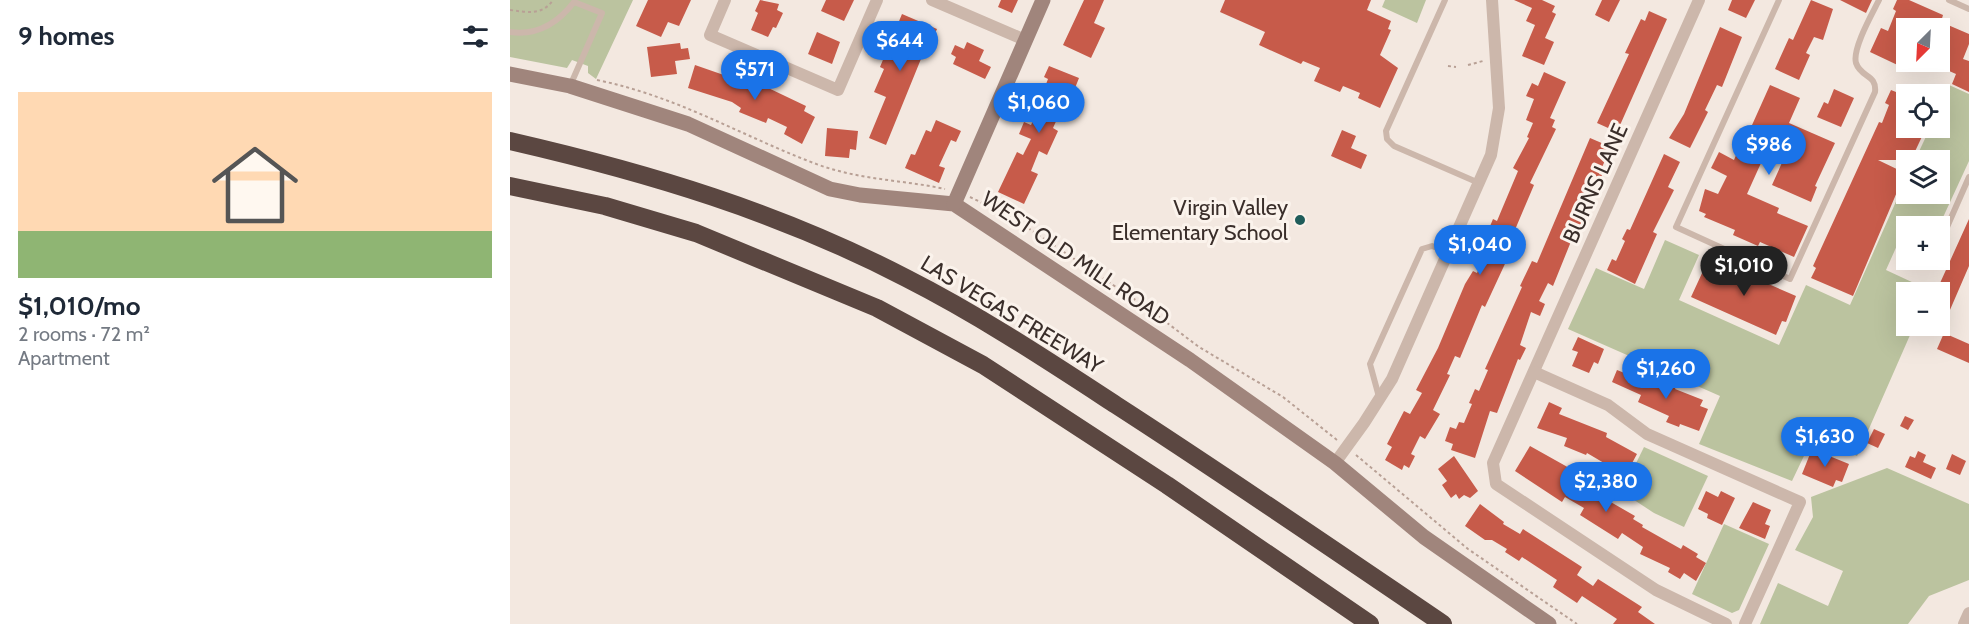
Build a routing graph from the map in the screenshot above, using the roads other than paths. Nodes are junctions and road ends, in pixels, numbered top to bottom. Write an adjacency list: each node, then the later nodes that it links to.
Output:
1 (725, 0): 2 (street)
2 (877, 0)
3 (932, 0): 13 (street)
4 (1043, 0): 13 (street)
5 (1445, 0): 18 (lane)
6 (1492, 0): 18 (street)
7 (1699, 0): 23 (street, BURNS LANE)
8 (1779, 0): 9 (lane)
9 (1878, 0)
10 (1949, 0): 11 (lane)
11 (1969, 9)
12 (510, 32): 15 (lane)
13 (1025, 40): 20 (street)
14 (510, 74): 15 (street, WEST OLD MILL ROAD)
15 (570, 86): 20 (street, WEST OLD MILL ROAD)
16 (510, 141): 28 (highway, LAS VEGAS FREEWAY)
17 (1969, 177): 21 (lane)
18 (1479, 183): 22 (street)
19 (510, 186): 27 (highway)
20 (954, 204): 25 (street, WEST OLD MILL ROAD)
21 (1950, 220)
22 (1448, 252): 24 (street); 24 (lane)
23 (1534, 372): 30 (street, BURNS LANE); 31 (street)
24 (1380, 398): 25 (street)
25 (1335, 463): 29 (street, WEST OLD MILL ROAD)
26 (1969, 613): 32 (street)
27 (1370, 624)
28 (1443, 624)
29 (1549, 624)
30 (1726, 624)
31 (1745, 624)
32 (1964, 624)

